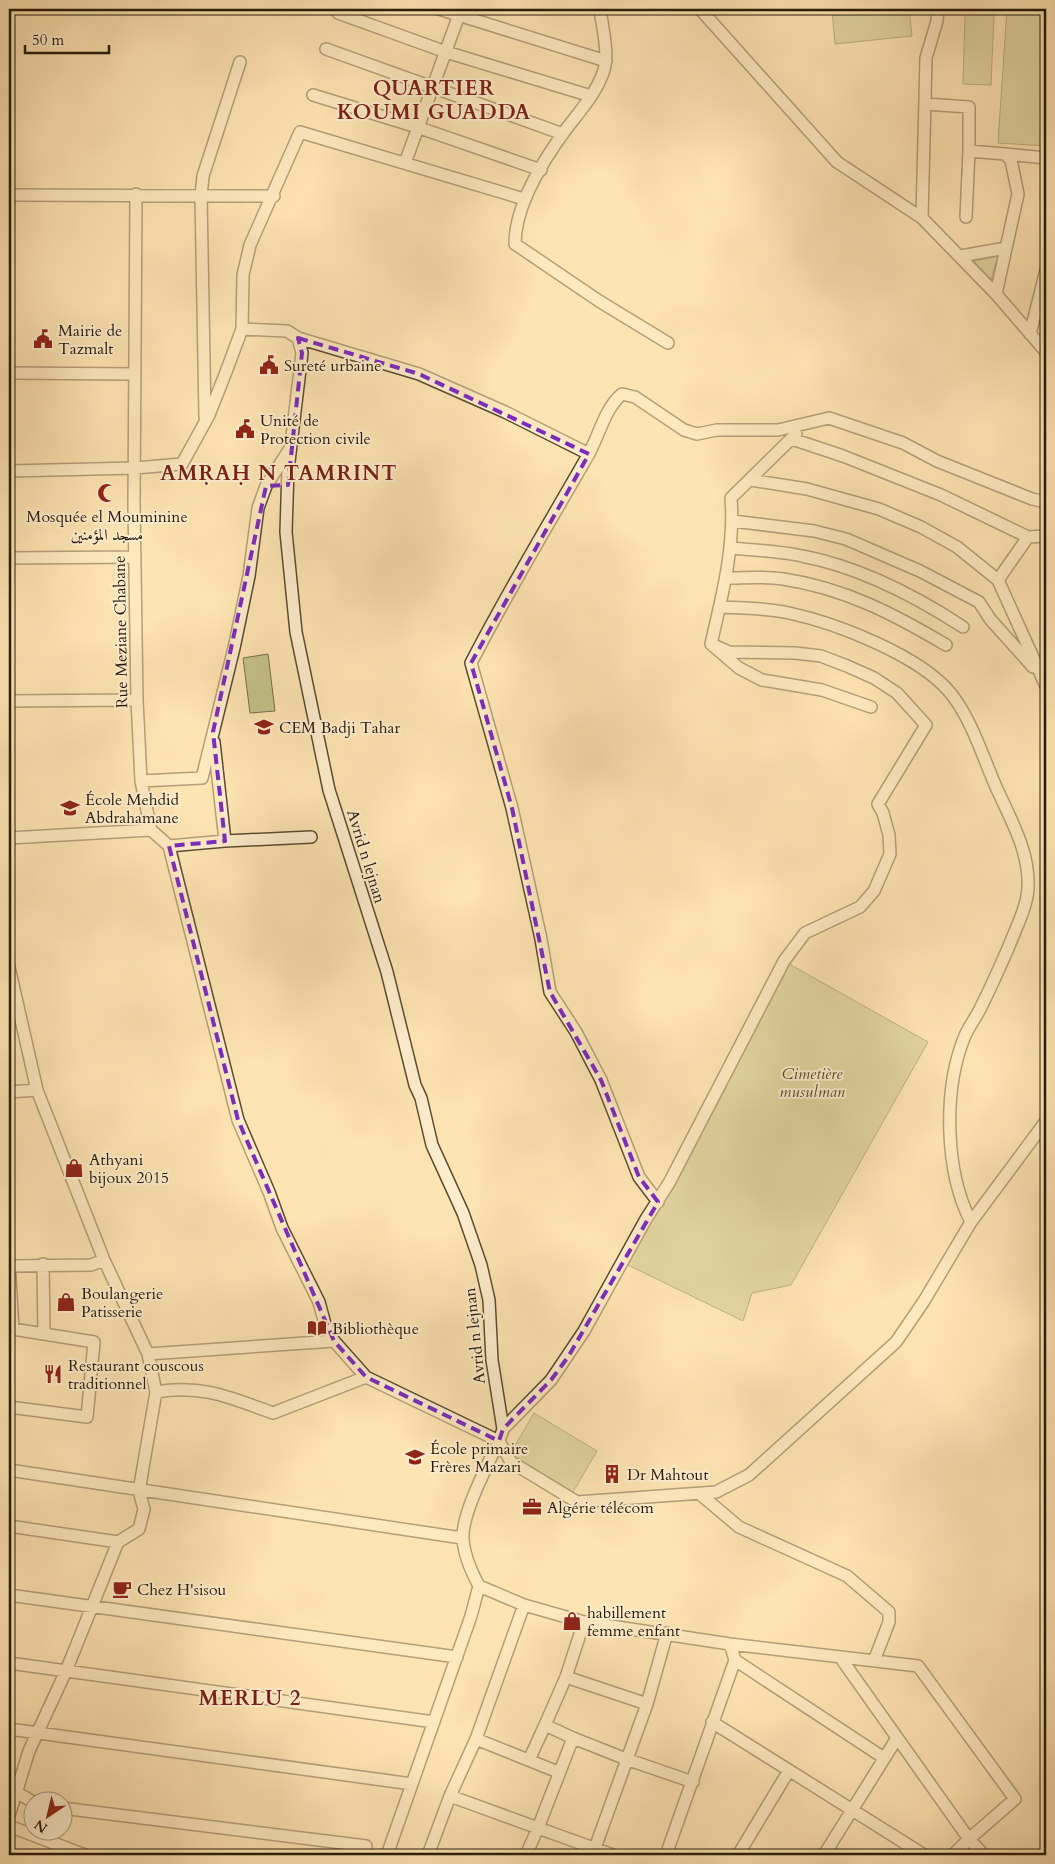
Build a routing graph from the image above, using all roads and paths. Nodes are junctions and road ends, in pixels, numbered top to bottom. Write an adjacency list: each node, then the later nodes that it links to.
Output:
1 (439, 9): 6 (street)
2 (600, 9): 9 (street)
3 (700, 9): 28 (street)
4 (938, 9): 14 (street)
5 (338, 13): 8 (street)
6 (459, 15): 8 (street); 9 (street)
7 (326, 49): 11 (street)
8 (446, 52): 11 (street); 13 (street)
9 (606, 61): 13 (street)
10 (240, 62): 24 (street)
11 (432, 87): 15 (street); 16 (street)
12 (312, 95): 15 (street)
13 (591, 96): 16 (street)
14 (925, 104): 17 (street); 28 (street)
15 (417, 127): 20 (street); 21 (street)
16 (563, 134): 21 (street)
17 (969, 151): 18 (street); 27 (street)
18 (1005, 154): 19 (street); 29 (street)
19 (1046, 158)
20 (405, 163): 25 (street); 26 (street)
21 (541, 170): 26 (street)
22 (136, 194): 23 (street); 24 (street); 39 (street, Rue Meziane Chabane)
23 (9, 195)
24 (201, 196): 25 (street); 40 (street)
25 (274, 196): 33 (street)
26 (524, 199): 36 (street)
27 (966, 217)
28 (922, 218): 30 (street)
29 (1006, 248): 30 (street); 32 (street)
30 (961, 256): 32 (street)
31 (1046, 270): 34 (street)
32 (996, 294): 34 (street)
33 (242, 329): 35 (street); 40 (street)
34 (1030, 334): 37 (street)
35 (298, 338): 43 (street, Avrid n lejnan); 44 (street)
36 (668, 343)
37 (1046, 352)
38 (9, 373): 39 (street)
39 (134, 374): 45 (street, Rue Meziane Chabane)
40 (206, 421): 45 (street)
41 (805, 423): 42 (street); 44 (street); 50 (street)
42 (792, 439): 47 (street); 53 (street)
43 (290, 448): 48 (street, Avrid n lejnan); 49 (street)
44 (589, 454): 78 (street)
45 (135, 468): 46 (street); 55 (street, Rue Meziane Chabane)
46 (9, 471)
47 (751, 480): 51 (street); 58 (street)
48 (288, 485): 49 (street); 90 (street, Avrid n lejnan)
49 (266, 486): 67 (street)
50 (1046, 502)
51 (733, 521): 54 (street); 63 (street)
52 (1046, 536): 53 (street)
53 (1028, 537): 58 (street)
54 (730, 548): 57 (street); 60 (street)
55 (135, 557): 56 (street); 64 (street, Rue Meziane Chabane)
56 (9, 558)
57 (726, 578): 59 (street); 62 (street)
58 (998, 580): 63 (street)
59 (720, 607): 61 (street); 79 (street)
60 (963, 627)
61 (711, 644): 66 (street); 78 (street)
62 (946, 645)
63 (1044, 682)
64 (136, 700): 65 (street); 68 (street, Rue Meziane Chabane)
65 (9, 702)
66 (871, 707)
67 (213, 732): 68 (street); 72 (street)
68 (140, 781): 69 (street, Rue Meziane Chabane)
69 (150, 830): 71 (street); 73 (street)
70 (311, 837): 72 (street)
71 (9, 838)
72 (225, 841): 73 (street)
73 (169, 846): 85 (street)
74 (9, 967): 75 (street)
75 (37, 1090): 76 (street); 80 (street)
76 (9, 1092)
77 (1046, 1121): 79 (street)
78 (658, 1202): 90 (street)
79 (971, 1222): 94 (street)
80 (104, 1260): 82 (street); 86 (street)
81 (9, 1262): 83 (street)
82 (43, 1264): 83 (street); 84 (street)
83 (9, 1266): 84 (street)
84 (44, 1334): 89 (street)
85 (334, 1341): 86 (street); 87 (street)
86 (148, 1354): 88 (street)
87 (366, 1376): 88 (street); 91 (street)
88 (156, 1392): 93 (street)
89 (9, 1407)
90 (503, 1429): 91 (street)
91 (499, 1442): 94 (street); 96 (street)
92 (9, 1470): 93 (street)
93 (139, 1491): 96 (street); 97 (street)
94 (700, 1494): 108 (street)
95 (9, 1526): 97 (street)
96 (462, 1538): 98 (street)
97 (118, 1542): 101 (street)
98 (479, 1586): 100 (street); 105 (street)
99 (9, 1595): 101 (street)
100 (524, 1605): 102 (street); 120 (street)
101 (92, 1607): 105 (street); 110 (street)
102 (584, 1622): 103 (street); 111 (street)
103 (667, 1633): 104 (street); 112 (street)
104 (730, 1644): 106 (street); 107 (street)
105 (457, 1657): 113 (street)
106 (840, 1657): 108 (street); 119 (street)
107 (735, 1660): 114 (street); 121 (street)
108 (874, 1661): 136 (street)
109 (9, 1663): 110 (street)
110 (66, 1670): 113 (street); 117 (street)
111 (566, 1677): 112 (street); 115 (street)
112 (647, 1704): 122 (street)
113 (434, 1722): 127 (street)
114 (712, 1722): 125 (street); 126 (street)
115 (545, 1725): 118 (street); 123 (street)
116 (9, 1729): 117 (street)
117 (38, 1733): 127 (street); 128 (street)
118 (573, 1738): 122 (street); 124 (street)
119 (897, 1738): 121 (street); 136 (street)
120 (476, 1739): 123 (street); 130 (street)
121 (884, 1758): 132 (street)
122 (626, 1759): 126 (street); 138 (street)
123 (529, 1760): 124 (street)
124 (558, 1772): 135 (street)
125 (788, 1772): 132 (street); 145 (street)
126 (693, 1782): 144 (street)
127 (412, 1784): 140 (street)
128 (16, 1792): 129 (street); 133 (street)
129 (22, 1796)
130 (450, 1796): 135 (street); 141 (street)
131 (72, 1809): 137 (street)
132 (851, 1810): 146 (street); 147 (street)
133 (9, 1816)
134 (9, 1826): 139 (street)
135 (538, 1828): 138 (street); 142 (street)
136 (969, 1839): 148 (street); 149 (street)
137 (366, 1846)
138 (595, 1848): 143 (street)
139 (80, 1854)
140 (388, 1855)
141 (428, 1855)
142 (526, 1855)
143 (613, 1855)
144 (666, 1855)
145 (738, 1855)
146 (824, 1855)
147 (924, 1855)
148 (954, 1855)
149 (984, 1855)

